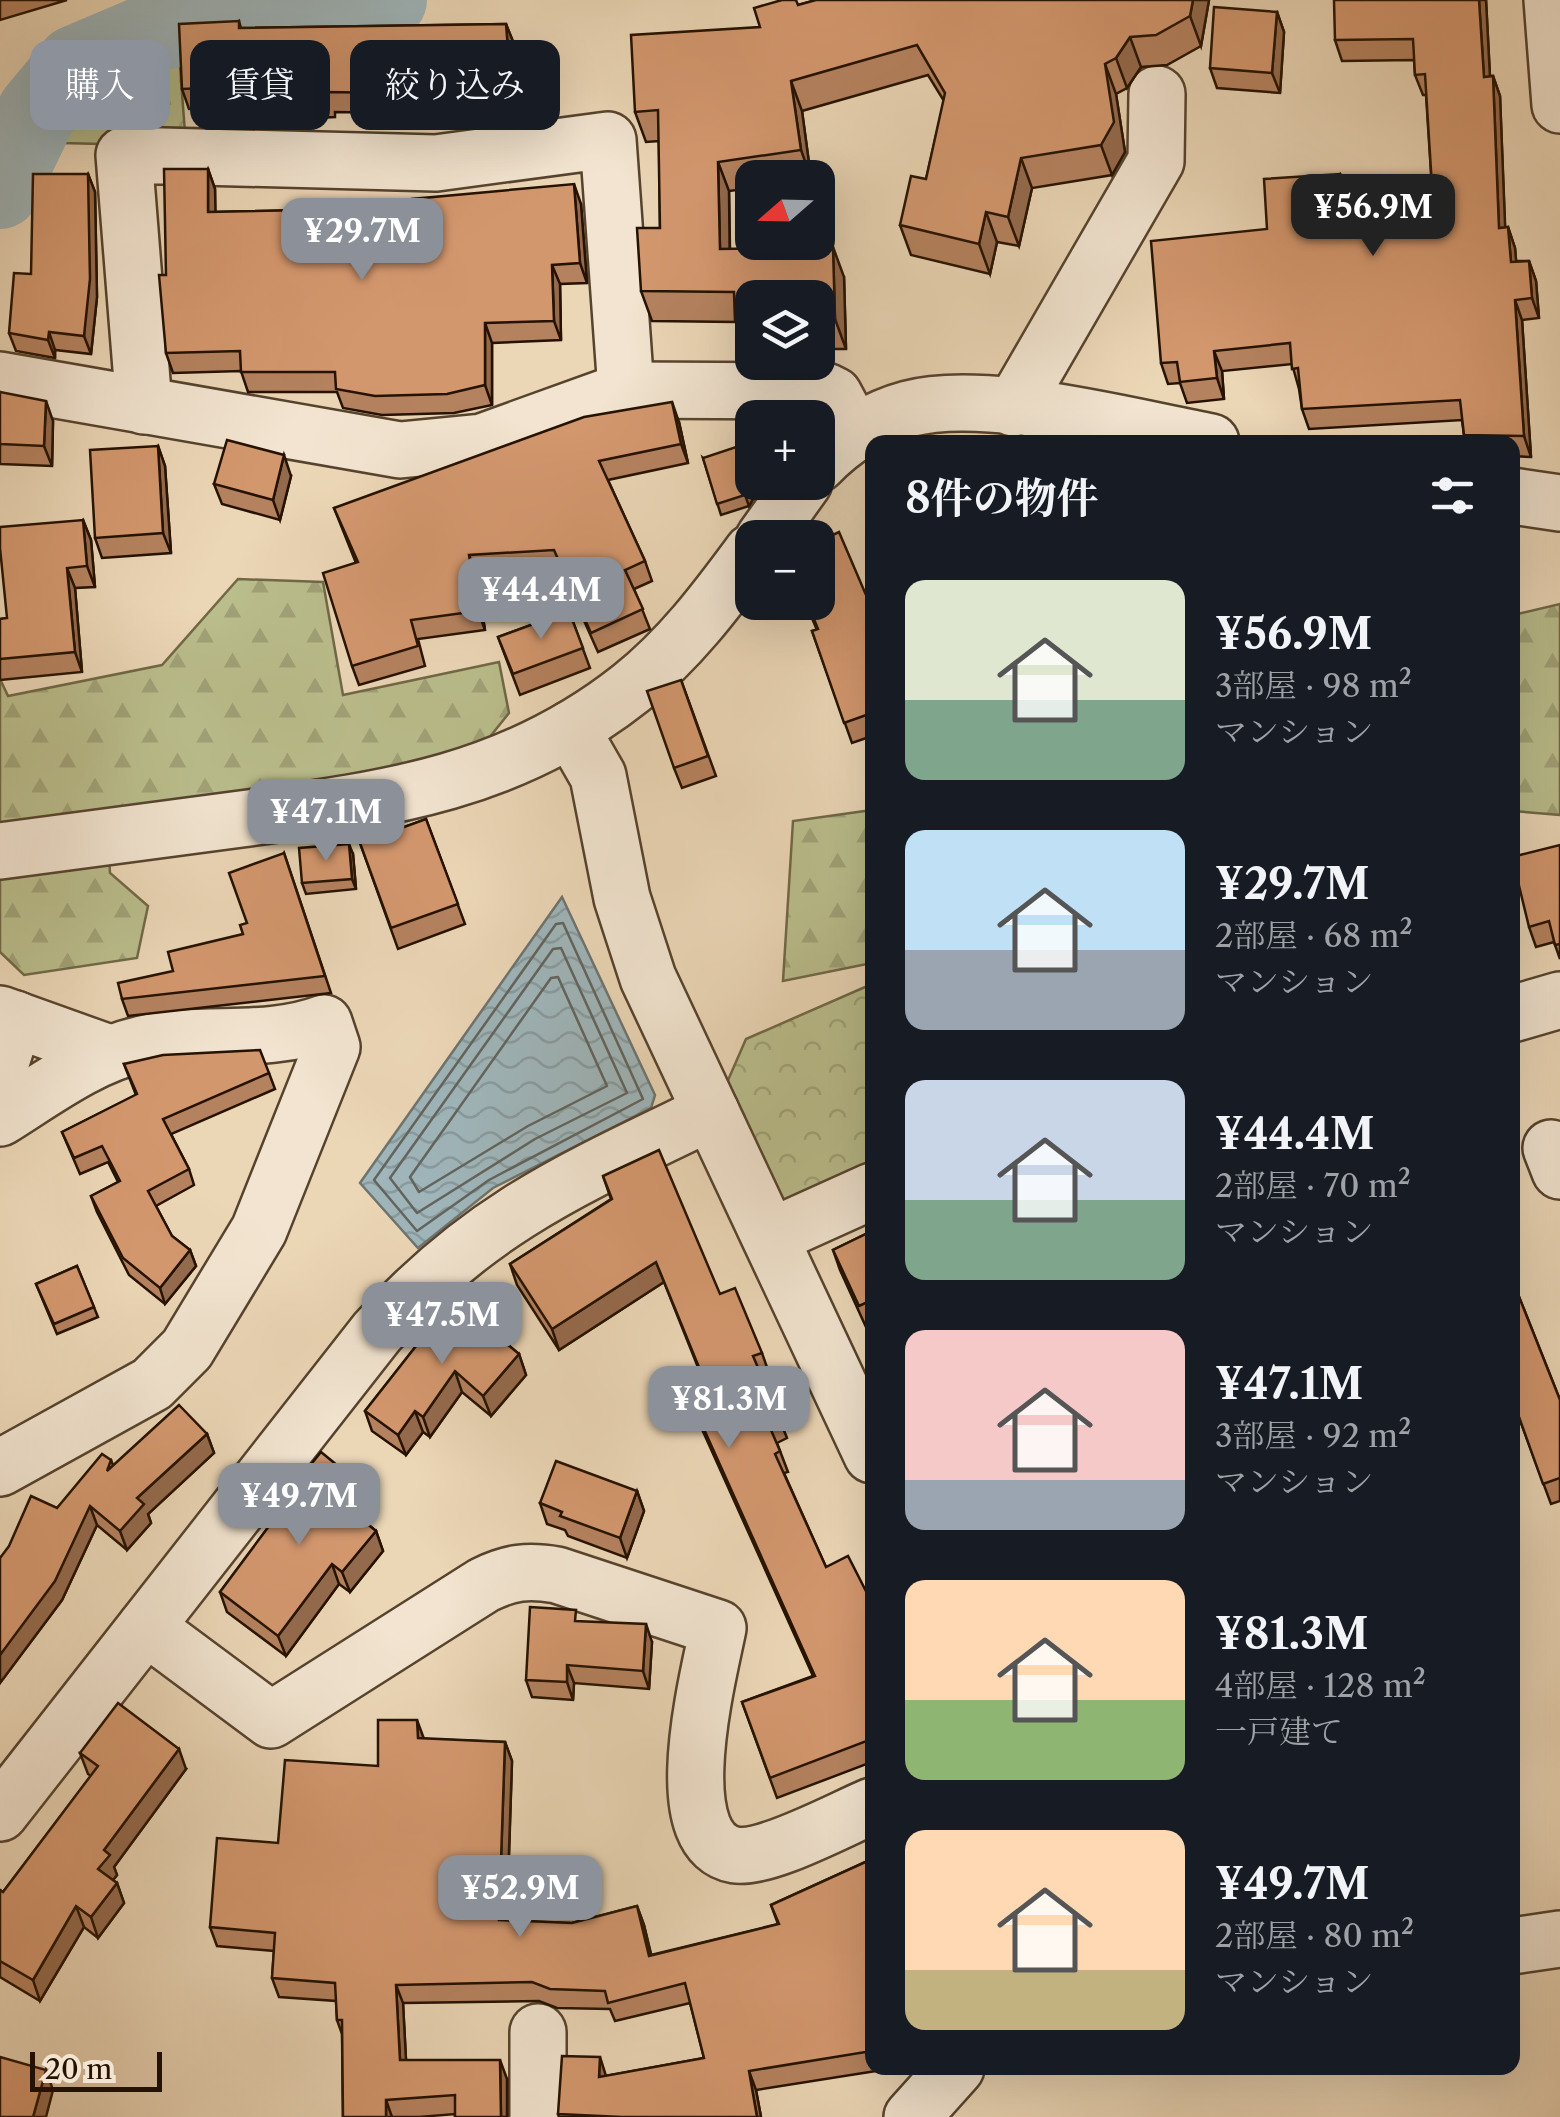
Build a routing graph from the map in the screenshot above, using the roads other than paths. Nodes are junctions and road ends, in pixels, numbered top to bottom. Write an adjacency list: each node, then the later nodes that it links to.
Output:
1 (1552, 0): 3 (street)
2 (1157, 94): 7 (street)
3 (1560, 105)
4 (0, 380): 6 (street)
5 (626, 390): 6 (street); 6 (street); 9 (street)
6 (144, 406)
7 (1013, 408): 8 (street); 9 (street)
8 (1170, 435)
9 (836, 449)
10 (1520, 497): 11 (street)
11 (1560, 504)
12 (735, 573): 13 (street)
13 (571, 729): 14 (street); 19 (street)
14 (0, 851)
15 (1560, 1000): 16 (street)
16 (1520, 1012)
17 (5, 1033): 18 (street)
18 (109, 1054): 20 (street); 24 (street)
19 (711, 1112): 22 (street); 25 (street)
20 (0, 1118)
21 (865, 1194): 22 (street)
22 (770, 1237): 23 (street)
23 (865, 1440)
24 (0, 1468)
25 (146, 1627): 26 (street); 27 (street)
26 (865, 1809)
27 (0, 1813)
28 (1560, 1939): 29 (street)
29 (1520, 1945)
30 (538, 2032): 32 (street)
31 (950, 2075): 33 (street)
32 (538, 2117)
33 (912, 2117)

